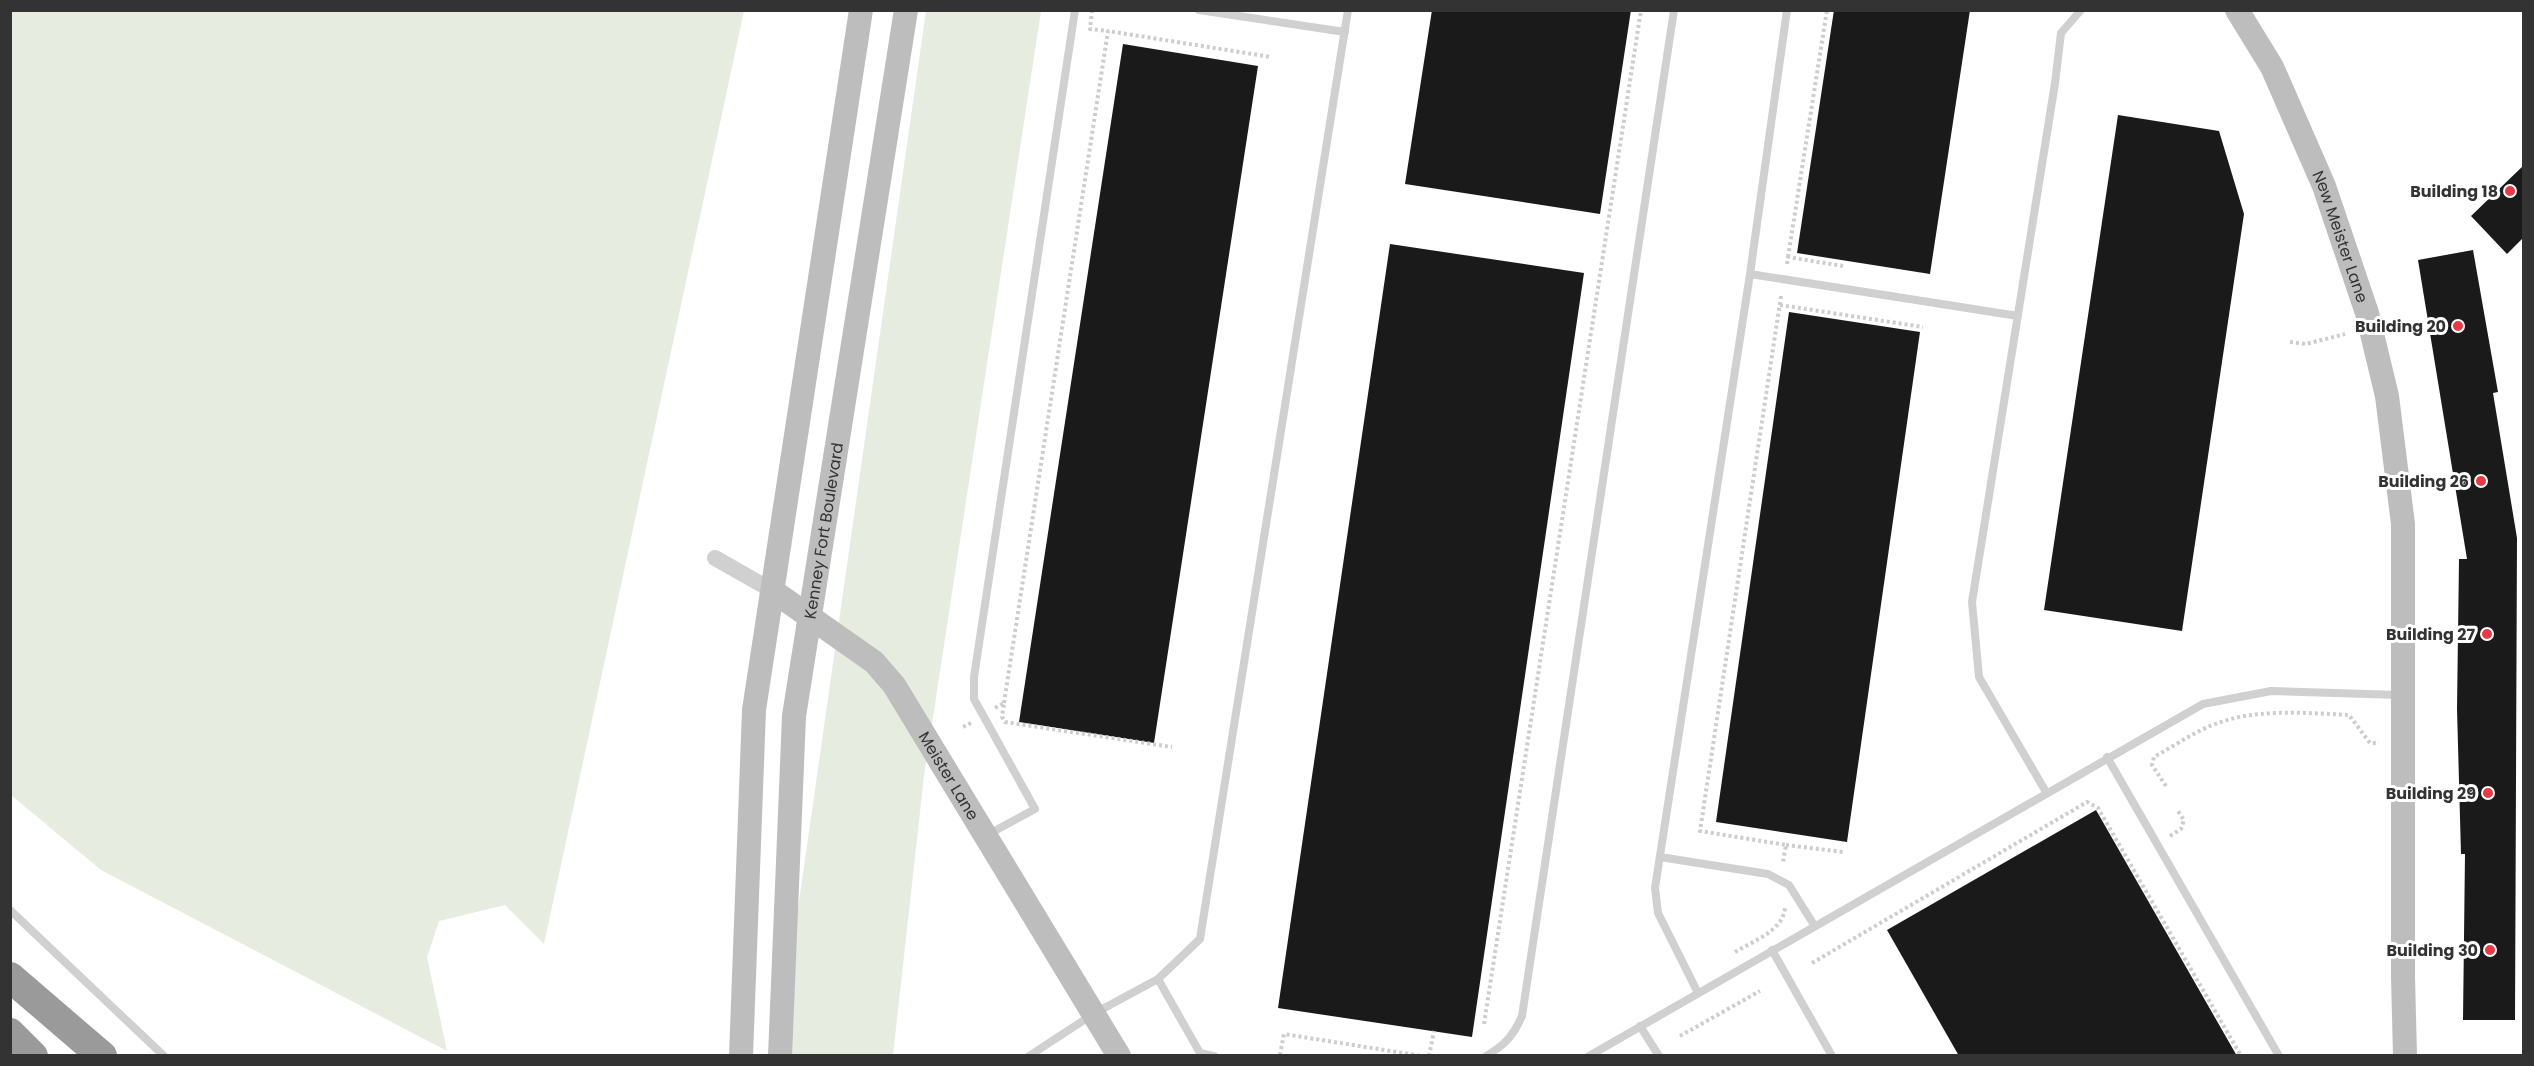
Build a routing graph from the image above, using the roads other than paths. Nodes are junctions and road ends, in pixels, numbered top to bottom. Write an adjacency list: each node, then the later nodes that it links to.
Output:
1 (861, 10): 14 (street)
2 (906, 10): 15 (street, Kenney Fort Boulevard)
3 (1075, 10): 19 (lane)
4 (1200, 10): 10 (lane)
5 (1348, 10): 10 (lane)
6 (1674, 10): 38 (lane)
7 (1787, 10): 11 (lane)
8 (2081, 10): 12 (lane)
9 (2237, 10): 16 (street, New Meister Lane)
10 (1345, 32): 25 (lane)
11 (1750, 274): 12 (lane); 20 (lane)
12 (2018, 316): 18 (lane)
13 (715, 558): 14 (street, Meister Lane)
14 (773, 591): 15 (street, Meister Lane); 33 (street)
15 (810, 616): 19 (street, Meister Lane); 34 (street, Kenney Fort Boulevard)
16 (2404, 695): 17 (lane); 43 (street, New Meister Lane)
17 (2107, 757): 18 (lane); 42 (lane)
18 (2046, 792): 22 (lane)
19 (986, 835): 27 (street, Meister Lane)
20 (1660, 857): 22 (lane); 26 (lane)
21 (10, 910): 32 (lane)
22 (1814, 926): 23 (lane)
23 (1772, 950): 26 (lane); 41 (lane)
24 (10, 977): 31 (highway)
25 (1158, 979): 27 (lane); 37 (lane)
26 (1698, 993): 28 (lane)
27 (1095, 1013): 35 (lane); 36 (street, Meister Lane)
28 (1641, 1026): 39 (lane); 40 (lane)
29 (10, 1034): 30 (highway)
30 (33, 1056)
31 (102, 1056)
32 (164, 1056)
33 (741, 1056)
34 (780, 1056)
35 (1029, 1056)
36 (1119, 1056)
37 (1214, 1056)
38 (1486, 1056)
39 (1589, 1056)
40 (1659, 1056)
41 (1832, 1056)
42 (2279, 1056)
43 (2405, 1056)

